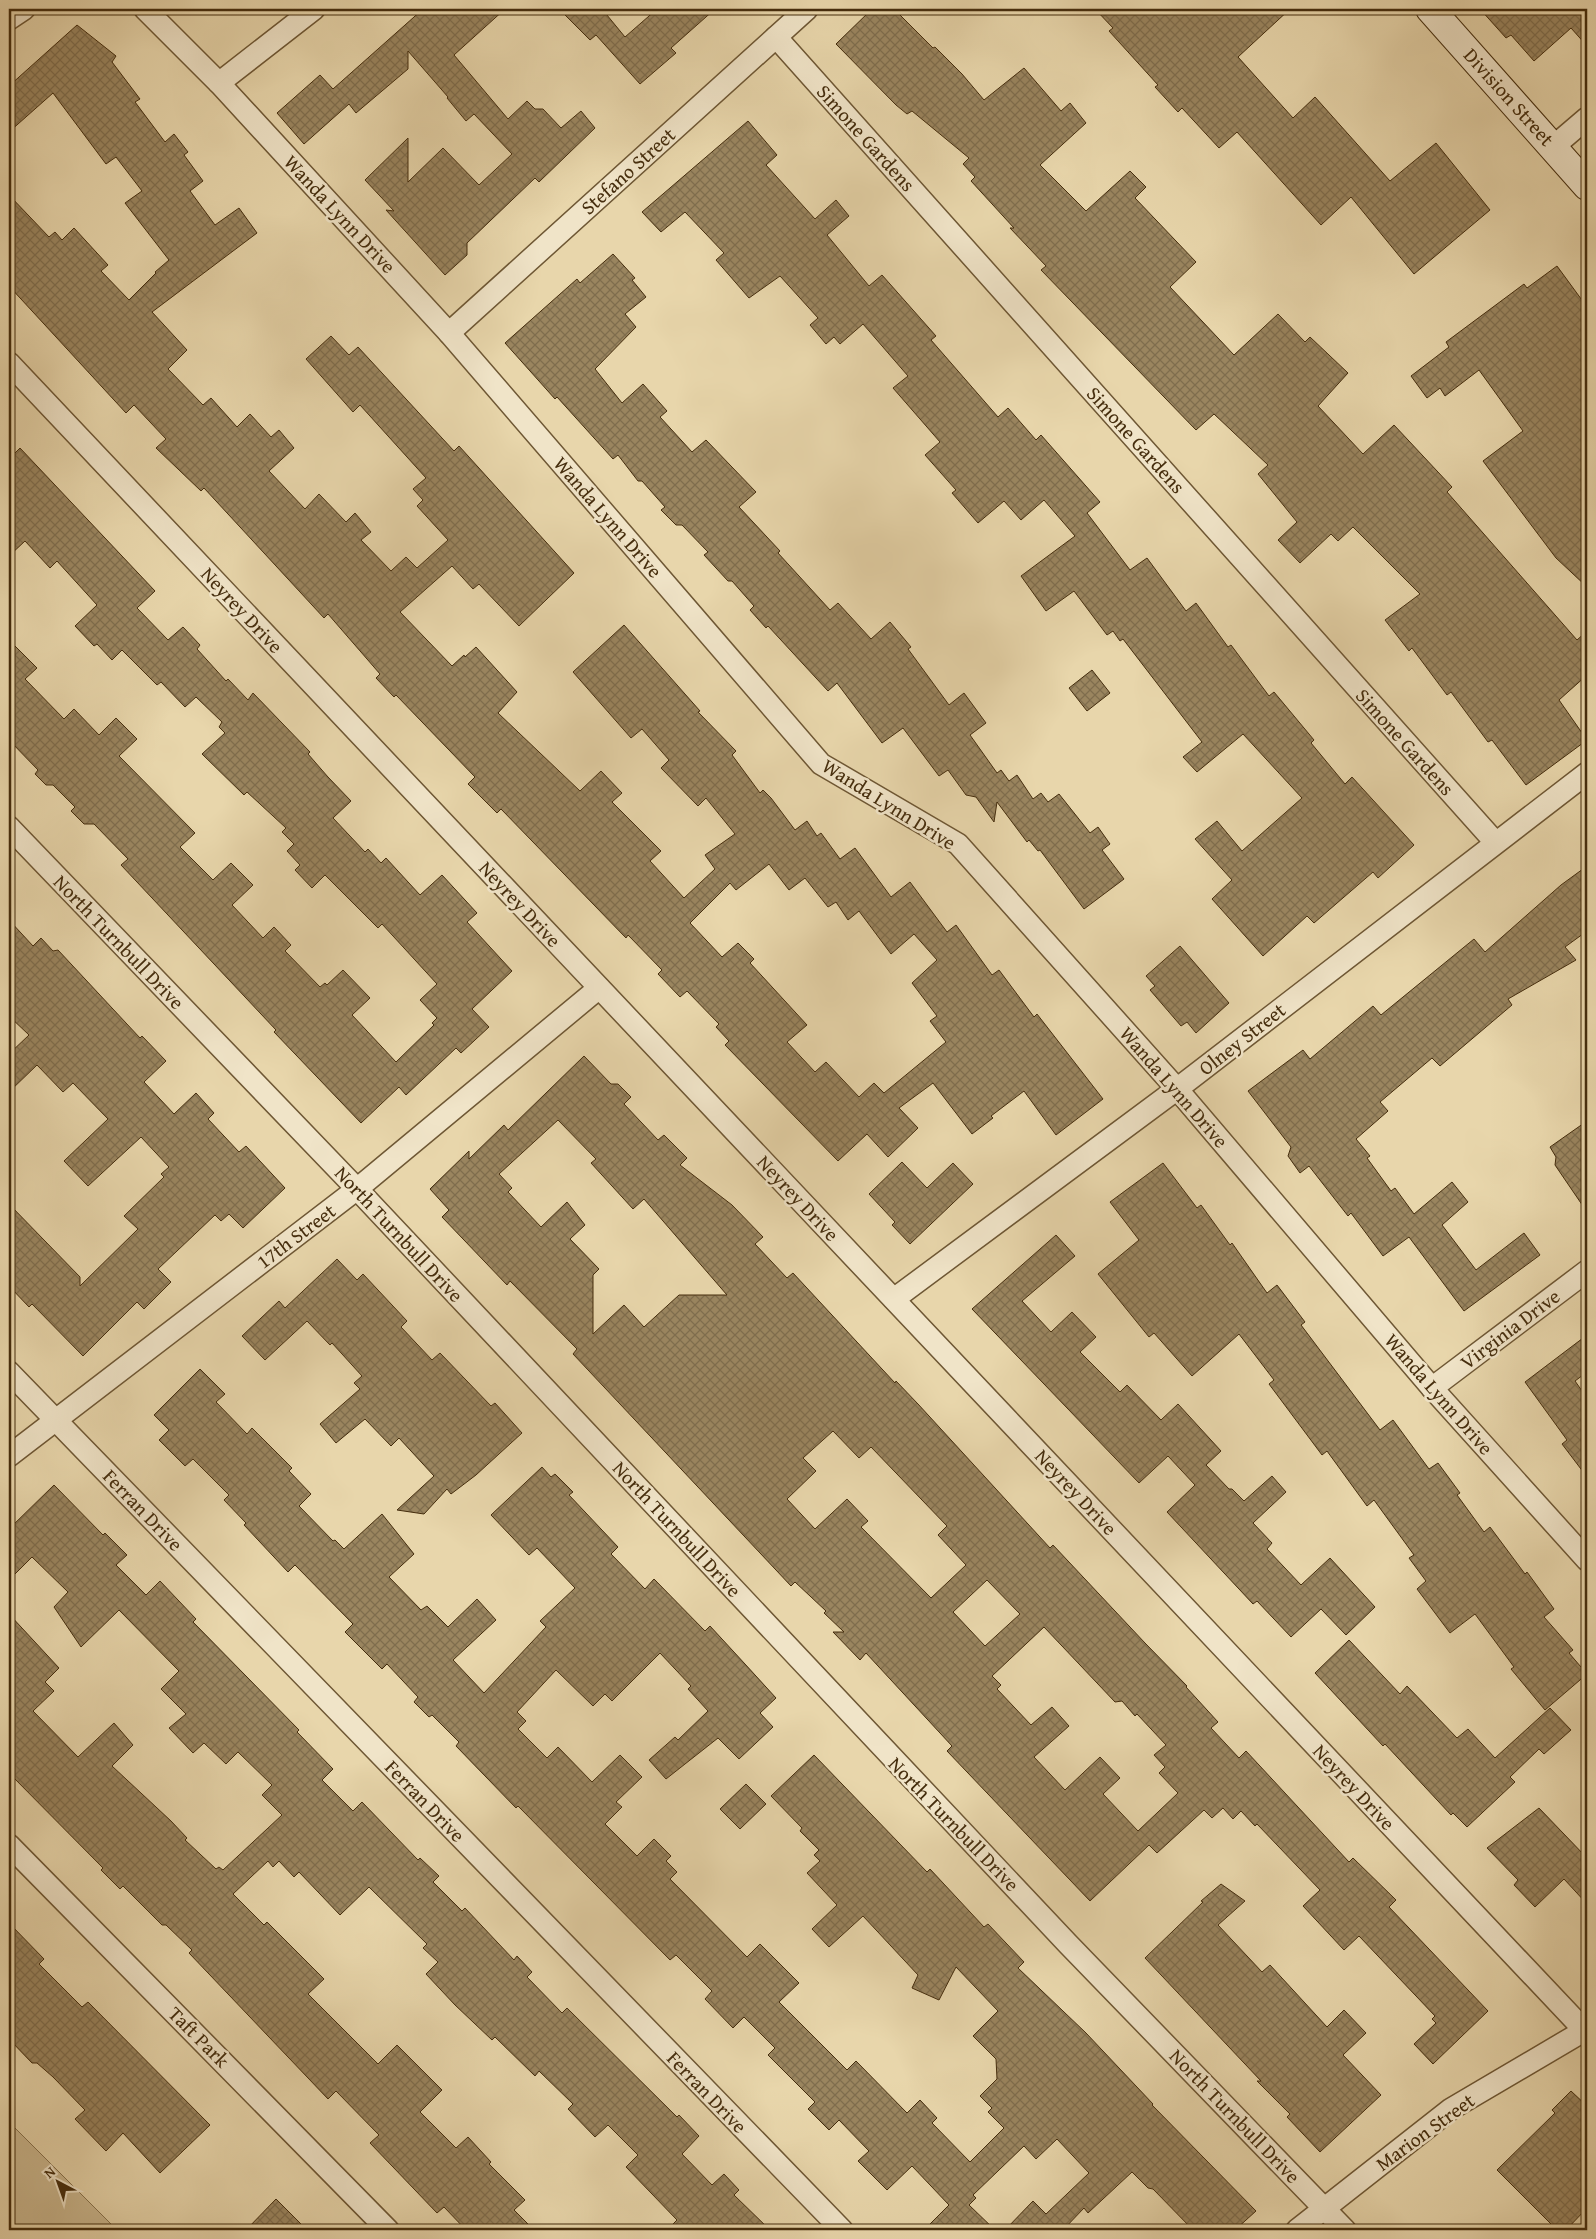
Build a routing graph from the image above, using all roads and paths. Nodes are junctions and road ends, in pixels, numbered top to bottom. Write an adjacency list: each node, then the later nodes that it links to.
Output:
1 (24, 9): 6 (street)
2 (145, 9): 8 (street, Wanda Lynn Drive)
3 (314, 9): 8 (street)
4 (808, 9): 7 (street, Stefano Street)
5 (1430, 9): 10 (street, Division Street)
6 (9, 19)
7 (776, 37): 12 (street, Stefano Street); 16 (street, Simone Gardens)
8 (219, 83): 12 (street, Wanda Lynn Drive)
9 (1587, 118): 10 (street)
10 (1553, 147): 11 (street, Division Street)
11 (1587, 186)
12 (449, 333): 18 (street, Wanda Lynn Drive)
13 (9, 363): 17 (street, Neyrey Drive)
14 (1587, 773): 16 (street, Olney Street)
15 (9, 827): 19 (street, North Turnbull Drive)
16 (1496, 842): 18 (street, Olney Street)
17 (599, 988): 19 (street, 17th Street); 21 (street, Neyrey Drive)
18 (1177, 1089): 21 (street, Olney Street); 23 (street, Wanda Lynn Drive)
19 (357, 1189): 24 (street, 17th Street); 29 (street, North Turnbull Drive)
20 (1587, 1271): 23 (street, Virginia Drive)
21 (894, 1299): 28 (street, Neyrey Drive)
22 (9, 1372): 24 (street, Ferran Drive)
23 (1432, 1388): 26 (street, Wanda Lynn Drive)
24 (55, 1419): 25 (street, 17th Street); 31 (street, Ferran Drive)
25 (9, 1456)
26 (1587, 1560)
27 (9, 1844): 30 (street, Taft Park)
28 (1586, 2031): 29 (street, Marion Street)
29 (1324, 2209): 32 (street, Marion Street); 33 (street, North Turnbull Drive)
30 (388, 2230)
31 (842, 2230)
32 (1297, 2230)
33 (1345, 2230)

